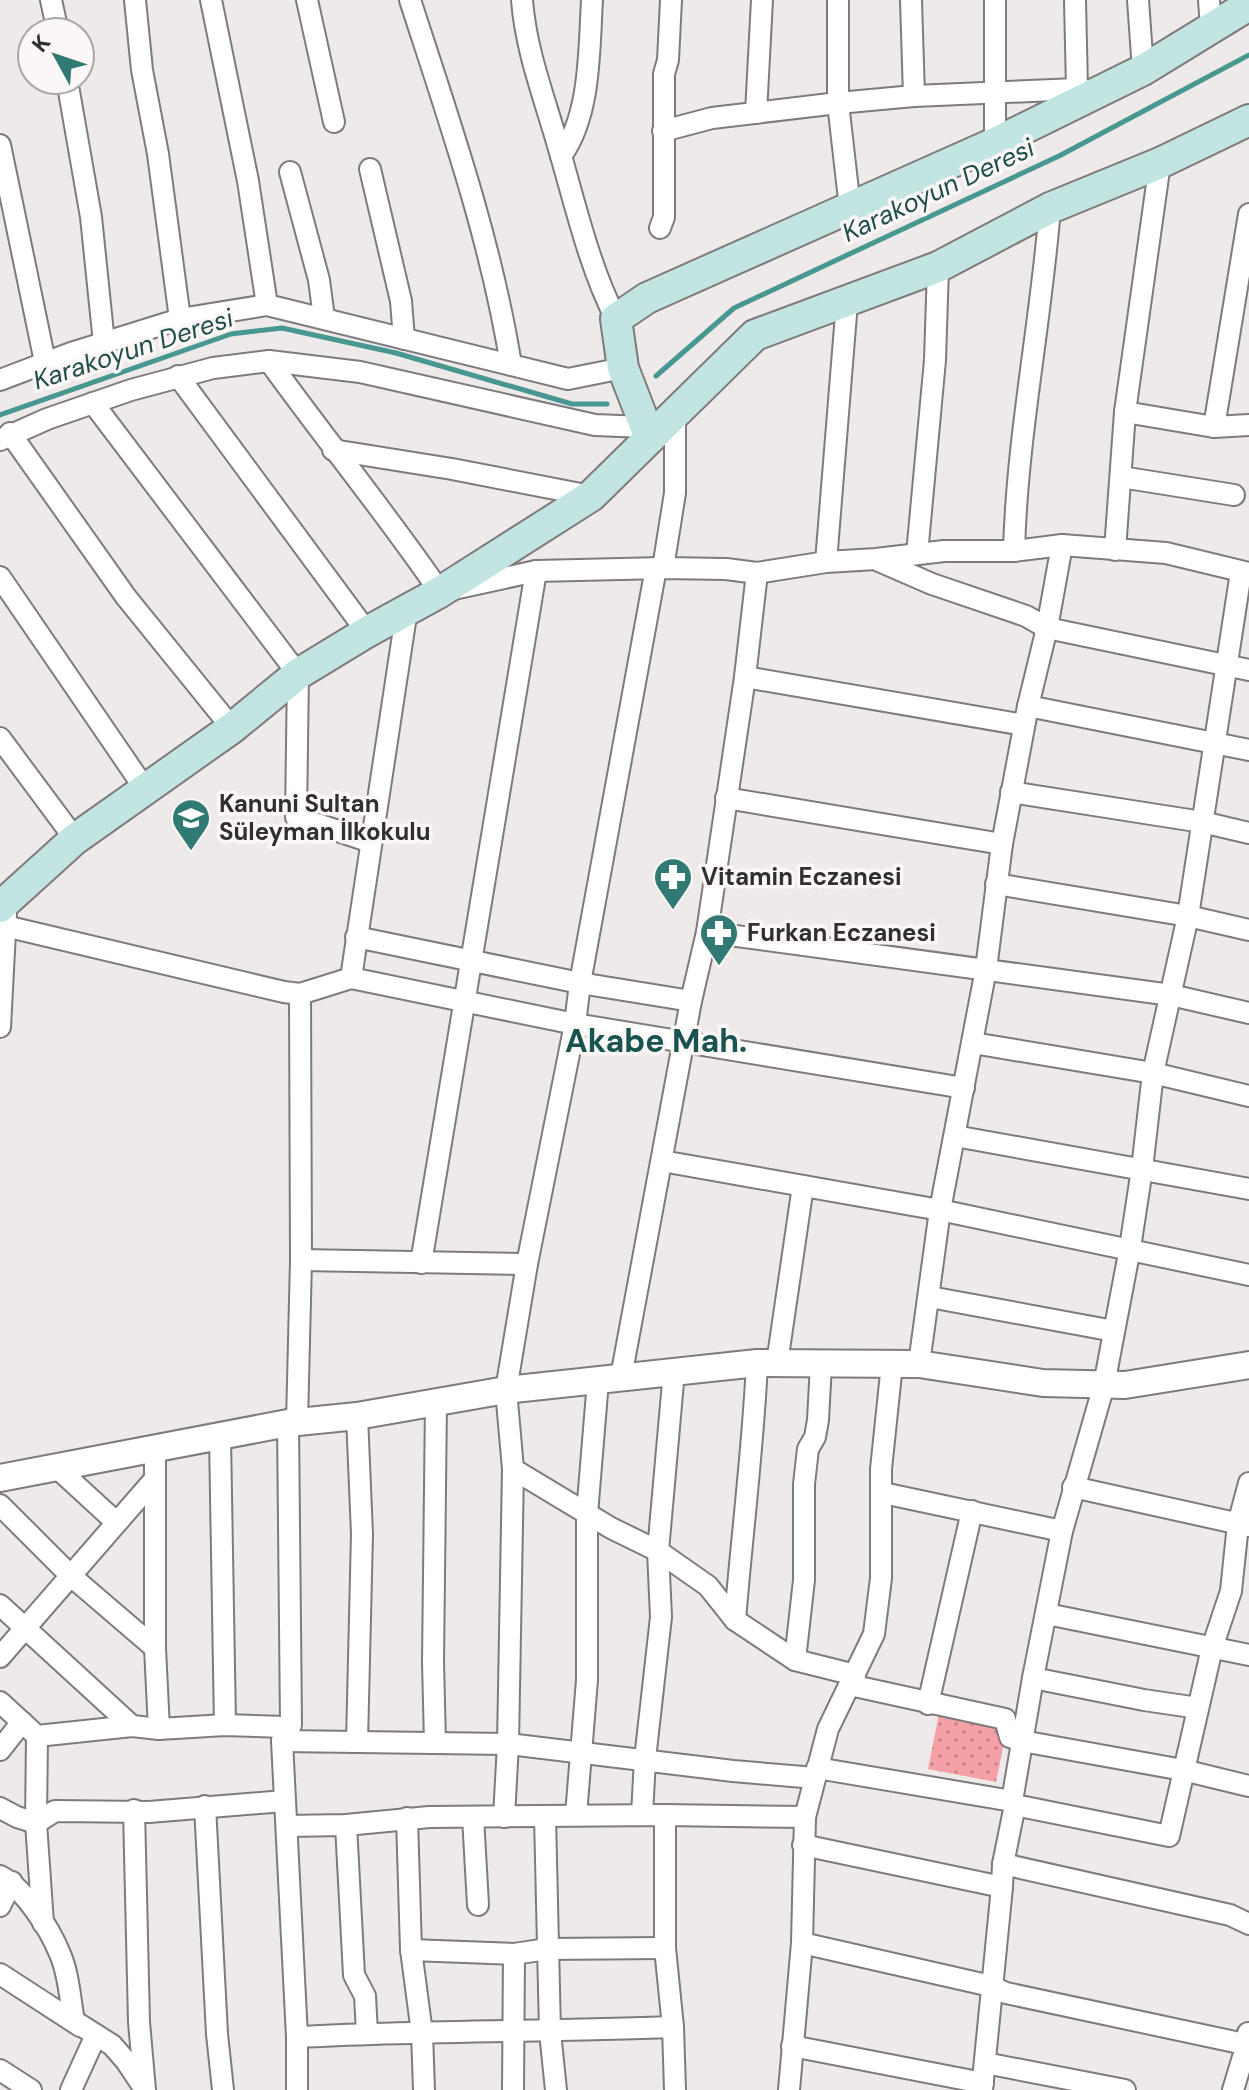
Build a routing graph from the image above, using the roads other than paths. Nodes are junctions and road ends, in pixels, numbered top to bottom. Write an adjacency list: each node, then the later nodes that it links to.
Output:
1 (135, 0): 40 (street)
2 (211, 0): 38 (street)
3 (307, 0): 24 (street)
4 (410, 0): 46 (street)
5 (522, 0): 28 (street)
6 (592, 0): 28 (street)
7 (671, 0): 25 (street)
8 (762, 0): 22 (street)
9 (838, 0): 21 (street)
10 (911, 0): 20 (street)
11 (995, 0): 18 (street)
12 (1075, 0): 17 (street)
13 (1138, 0): 16 (street)
14 (1249, 5): 15 (main road)
15 (1210, 14): 16 (main road)
16 (1143, 70): 17 (main road)
17 (1087, 90): 18 (street); 26 (main road)
18 (995, 92): 20 (street); 26 (street)
19 (70, 96): 43 (street)
20 (914, 96): 21 (street)
21 (838, 103): 22 (street); 32 (street)
22 (756, 113): 25 (street)
23 (1249, 120): 29 (main road)
24 (334, 122)
25 (663, 131): 35 (street)
26 (995, 143): 32 (main road)
27 (0, 145): 45 (street)
28 (561, 156): 41 (street)
29 (1160, 163): 33 (main road); 51 (street)
30 (370, 169): 42 (street)
31 (290, 172): 39 (street)
32 (850, 208): 41 (main road)
33 (1050, 208): 36 (main road); 63 (street)
34 (1249, 214): 54 (street)
35 (660, 228)
36 (938, 267): 37 (main road); 64 (street)
37 (847, 302): 52 (main road); 66 (street)
38 (267, 305): 39 (street); 40 (street)
39 (324, 318): 42 (street)
40 (180, 319): 43 (street)
41 (616, 319): 47 (main road)
42 (404, 339): 46 (street)
43 (104, 343): 45 (street)
44 (269, 361): 48 (street); 55 (street); 57 (street)
45 (45, 362): 49 (street)
46 (511, 365): 47 (street)
47 (623, 368): 55 (main road)
48 (178, 376): 50 (street); 75 (street)
49 (0, 380)
50 (93, 403): 56 (street); 78 (street)
51 (1125, 412): 54 (street); 58 (street)
52 (675, 414): 55 (main road); 67 (street)
53 (1249, 425): 54 (street)
54 (1214, 427)
55 (647, 433): 60 (main road)
56 (5, 436): 81 (street)
57 (333, 450): 60 (street); 72 (street)
58 (1121, 477): 59 (street); 62 (street)
59 (1234, 495)
60 (591, 496): 72 (main road)
61 (1062, 545): 62 (street); 63 (street); 74 (street)
62 (1115, 550): 70 (street)
63 (1014, 551): 64 (street)
64 (917, 554): 65 (street)
65 (876, 559): 66 (street); 74 (street)
66 (826, 562): 69 (street)
67 (659, 568): 68 (street); 69 (street); 102 (street)
68 (536, 571): 72 (street); 99 (street)
69 (757, 573): 79 (street)
70 (1245, 573): 76 (street)
71 (0, 577): 85 (street)
72 (440, 592): 73 (main road)
73 (407, 609): 75 (main road); 91 (street)
74 (1047, 628): 76 (street); 80 (street)
75 (367, 632): 78 (main road)
76 (1226, 665): 77 (street); 83 (street)
77 (1249, 670)
78 (298, 674): 81 (main road); 91 (street)
79 (745, 677): 80 (street); 87 (street)
80 (1026, 716): 83 (street); 86 (street)
81 (232, 728): 85 (main road)
82 (0, 738): 90 (street)
83 (1215, 743): 84 (street); 88 (street)
84 (1249, 750)
85 (145, 789): 90 (main road)
86 (1011, 792): 88 (street); 92 (street)
87 (726, 798): 92 (street); 97 (street)
88 (1202, 822): 89 (street); 95 (street)
89 (1249, 833)
90 (75, 839): 94 (main road)
91 (371, 842): 98 (street)
92 (1002, 844): 93 (street)
93 (996, 884): 95 (street); 100 (street)
94 (3, 906): 103 (street); 109 (street)
95 (1188, 916): 96 (street); 104 (street)
96 (1249, 930)
97 (707, 932): 100 (street); 105 (street)
98 (356, 937): 99 (street); 101 (street)
99 (470, 961): 102 (street); 106 (street)
100 (986, 969): 104 (street); 111 (street)
101 (351, 978): 103 (street); 106 (street)
102 (580, 983): 105 (street); 108 (street)
103 (300, 994): 122 (street)
104 (1171, 995): 107 (street); 112 (street)
105 (691, 1001): 110 (street)
106 (466, 1002): 108 (street); 123 (street)
107 (1249, 1013)
108 (575, 1024): 110 (street); 124 (street)
109 (0, 1027)
110 (685, 1043): 113 (street); 116 (street)
111 (973, 1043): 112 (street); 113 (street)
112 (1153, 1073): 114 (street); 117 (street)
113 (964, 1088): 115 (street)
114 (1249, 1096)
115 (955, 1136): 117 (street); 120 (street)
116 (662, 1161): 118 (street); 134 (street)
117 (1142, 1169): 119 (street); 121 (street)
118 (803, 1186): 120 (street); 128 (street)
119 (1249, 1189)
120 (940, 1210): 121 (street); 126 (street)
121 (1130, 1248): 125 (street); 127 (street)
122 (301, 1260): 123 (street); 139 (street)
123 (421, 1263): 124 (street)
124 (527, 1264): 136 (street)
125 (1249, 1275)
126 (930, 1297): 127 (street); 131 (street)
127 (1114, 1331): 135 (street)
128 (767, 1363): 129 (street); 133 (street); 159 (street)
129 (821, 1364): 130 (street); 165 (street)
130 (892, 1364): 131 (street); 148 (street)
131 (919, 1364): 135 (street)
132 (1249, 1365): 135 (street)
133 (674, 1371): 134 (street); 155 (street)
134 (610, 1379): 136 (street); 151 (street)
135 (1104, 1385): 147 (street)
136 (506, 1390): 137 (street); 143 (street)
137 (436, 1402): 138 (street); 178 (street)
138 (357, 1416): 139 (street); 177 (street)
139 (293, 1423): 140 (street); 175 (street)
140 (220, 1437): 141 (street); 171 (street)
141 (155, 1450): 142 (street); 145 (street)
142 (55, 1466): 144 (street); 152 (street)
143 (513, 1469): 151 (street); 179 (street)
144 (0, 1478)
145 (154, 1480): 152 (street); 161 (street)
146 (1249, 1483): 153 (street)
147 (1073, 1487): 153 (street); 154 (street)
148 (883, 1493): 150 (street); 167 (street)
149 (0, 1505): 156 (street)
150 (972, 1511): 154 (street); 169 (street)
151 (587, 1514): 155 (street); 181 (street)
152 (116, 1522): 156 (street)
153 (1244, 1525): 162 (street)
154 (1062, 1531): 158 (street)
155 (658, 1551): 159 (street); 182 (street)
156 (71, 1576): 160 (street); 161 (street)
157 (0, 1605): 160 (street)
158 (1047, 1614): 162 (street); 166 (street)
159 (735, 1620): 165 (street)
160 (26, 1629): 164 (street); 172 (street)
161 (155, 1648): 174 (street)
162 (1212, 1648): 163 (street); 170 (street)
163 (1249, 1655)
164 (0, 1657)
165 (795, 1660): 167 (street)
166 (1033, 1678): 170 (street); 176 (street)
167 (852, 1680): 169 (street); 184 (street)
168 (0, 1702): 173 (street)
169 (928, 1704): 176 (street)
170 (1198, 1708): 183 (street)
171 (225, 1725): 174 (street); 175 (street)
172 (132, 1726): 173 (street); 174 (street)
173 (29, 1729): 180 (street); 199 (street)
174 (159, 1729)
175 (283, 1734): 177 (street); 186 (street)
176 (1022, 1741): 183 (street); 187 (street)
177 (357, 1742): 178 (street)
178 (435, 1743): 179 (street)
179 (508, 1744): 181 (street); 196 (street)
180 (0, 1750)
181 (582, 1751): 182 (street); 191 (street)
182 (645, 1759): 184 (street); 192 (street)
183 (1183, 1770): 185 (street); 187 (street)
184 (816, 1773): 187 (street); 197 (street)
185 (1249, 1786)
186 (284, 1801): 188 (street); 201 (street)
187 (1013, 1803): 203 (street)
188 (205, 1806): 190 (street); 231 (street)
189 (0, 1808): 199 (street)
190 (134, 1810): 199 (street); 230 (street)
191 (576, 1815): 192 (street); 194 (street)
192 (642, 1815): 193 (street)
193 (665, 1815): 197 (street); 211 (street)
194 (545, 1816): 196 (street); 212 (street)
195 (473, 1817): 196 (street); 198 (street); 206 (street)
196 (504, 1817)
197 (805, 1817): 202 (street)
198 (407, 1818): 200 (street); 213 (street)
199 (36, 1823): 208 (street)
200 (346, 1825): 201 (street); 221 (street)
201 (287, 1826): 223 (street)
202 (803, 1845): 205 (street); 210 (street)
203 (1003, 1864): 205 (street); 209 (street)
204 (6, 1879): 207 (street); 208 (street)
205 (1002, 1887): 216 (street)
206 (478, 1905)
207 (0, 1906)
208 (43, 1923): 219 (street)
209 (1249, 1924)
210 (802, 1943): 216 (street); 225 (street)
211 (665, 1948): 212 (street); 217 (street)
212 (547, 1949): 214 (street); 220 (street)
213 (411, 1950): 214 (street); 222 (street)
214 (514, 1954): 218 (street)
215 (0, 1974): 219 (street)
216 (991, 1986): 224 (street); 227 (street)
217 (673, 2027): 220 (street); 236 (street)
218 (512, 2030): 220 (street); 222 (street); 234 (street)
219 (90, 2032): 229 (street); 230 (street)
220 (550, 2032): 235 (street)
221 (367, 2033): 222 (street); 223 (street)
222 (422, 2033): 233 (street)
223 (297, 2037): 232 (street)
224 (1248, 2040): 239 (street)
225 (792, 2046): 227 (street); 237 (street)
226 (0, 2070): 228 (street)
227 (983, 2079): 238 (street)
228 (31, 2090)
229 (71, 2090)
230 (145, 2090)
231 (223, 2090)
232 (297, 2090)
233 (424, 2090)
234 (513, 2090)
235 (556, 2090)
236 (675, 2090)
237 (789, 2090)
238 (1125, 2090)
239 (1233, 2090)

